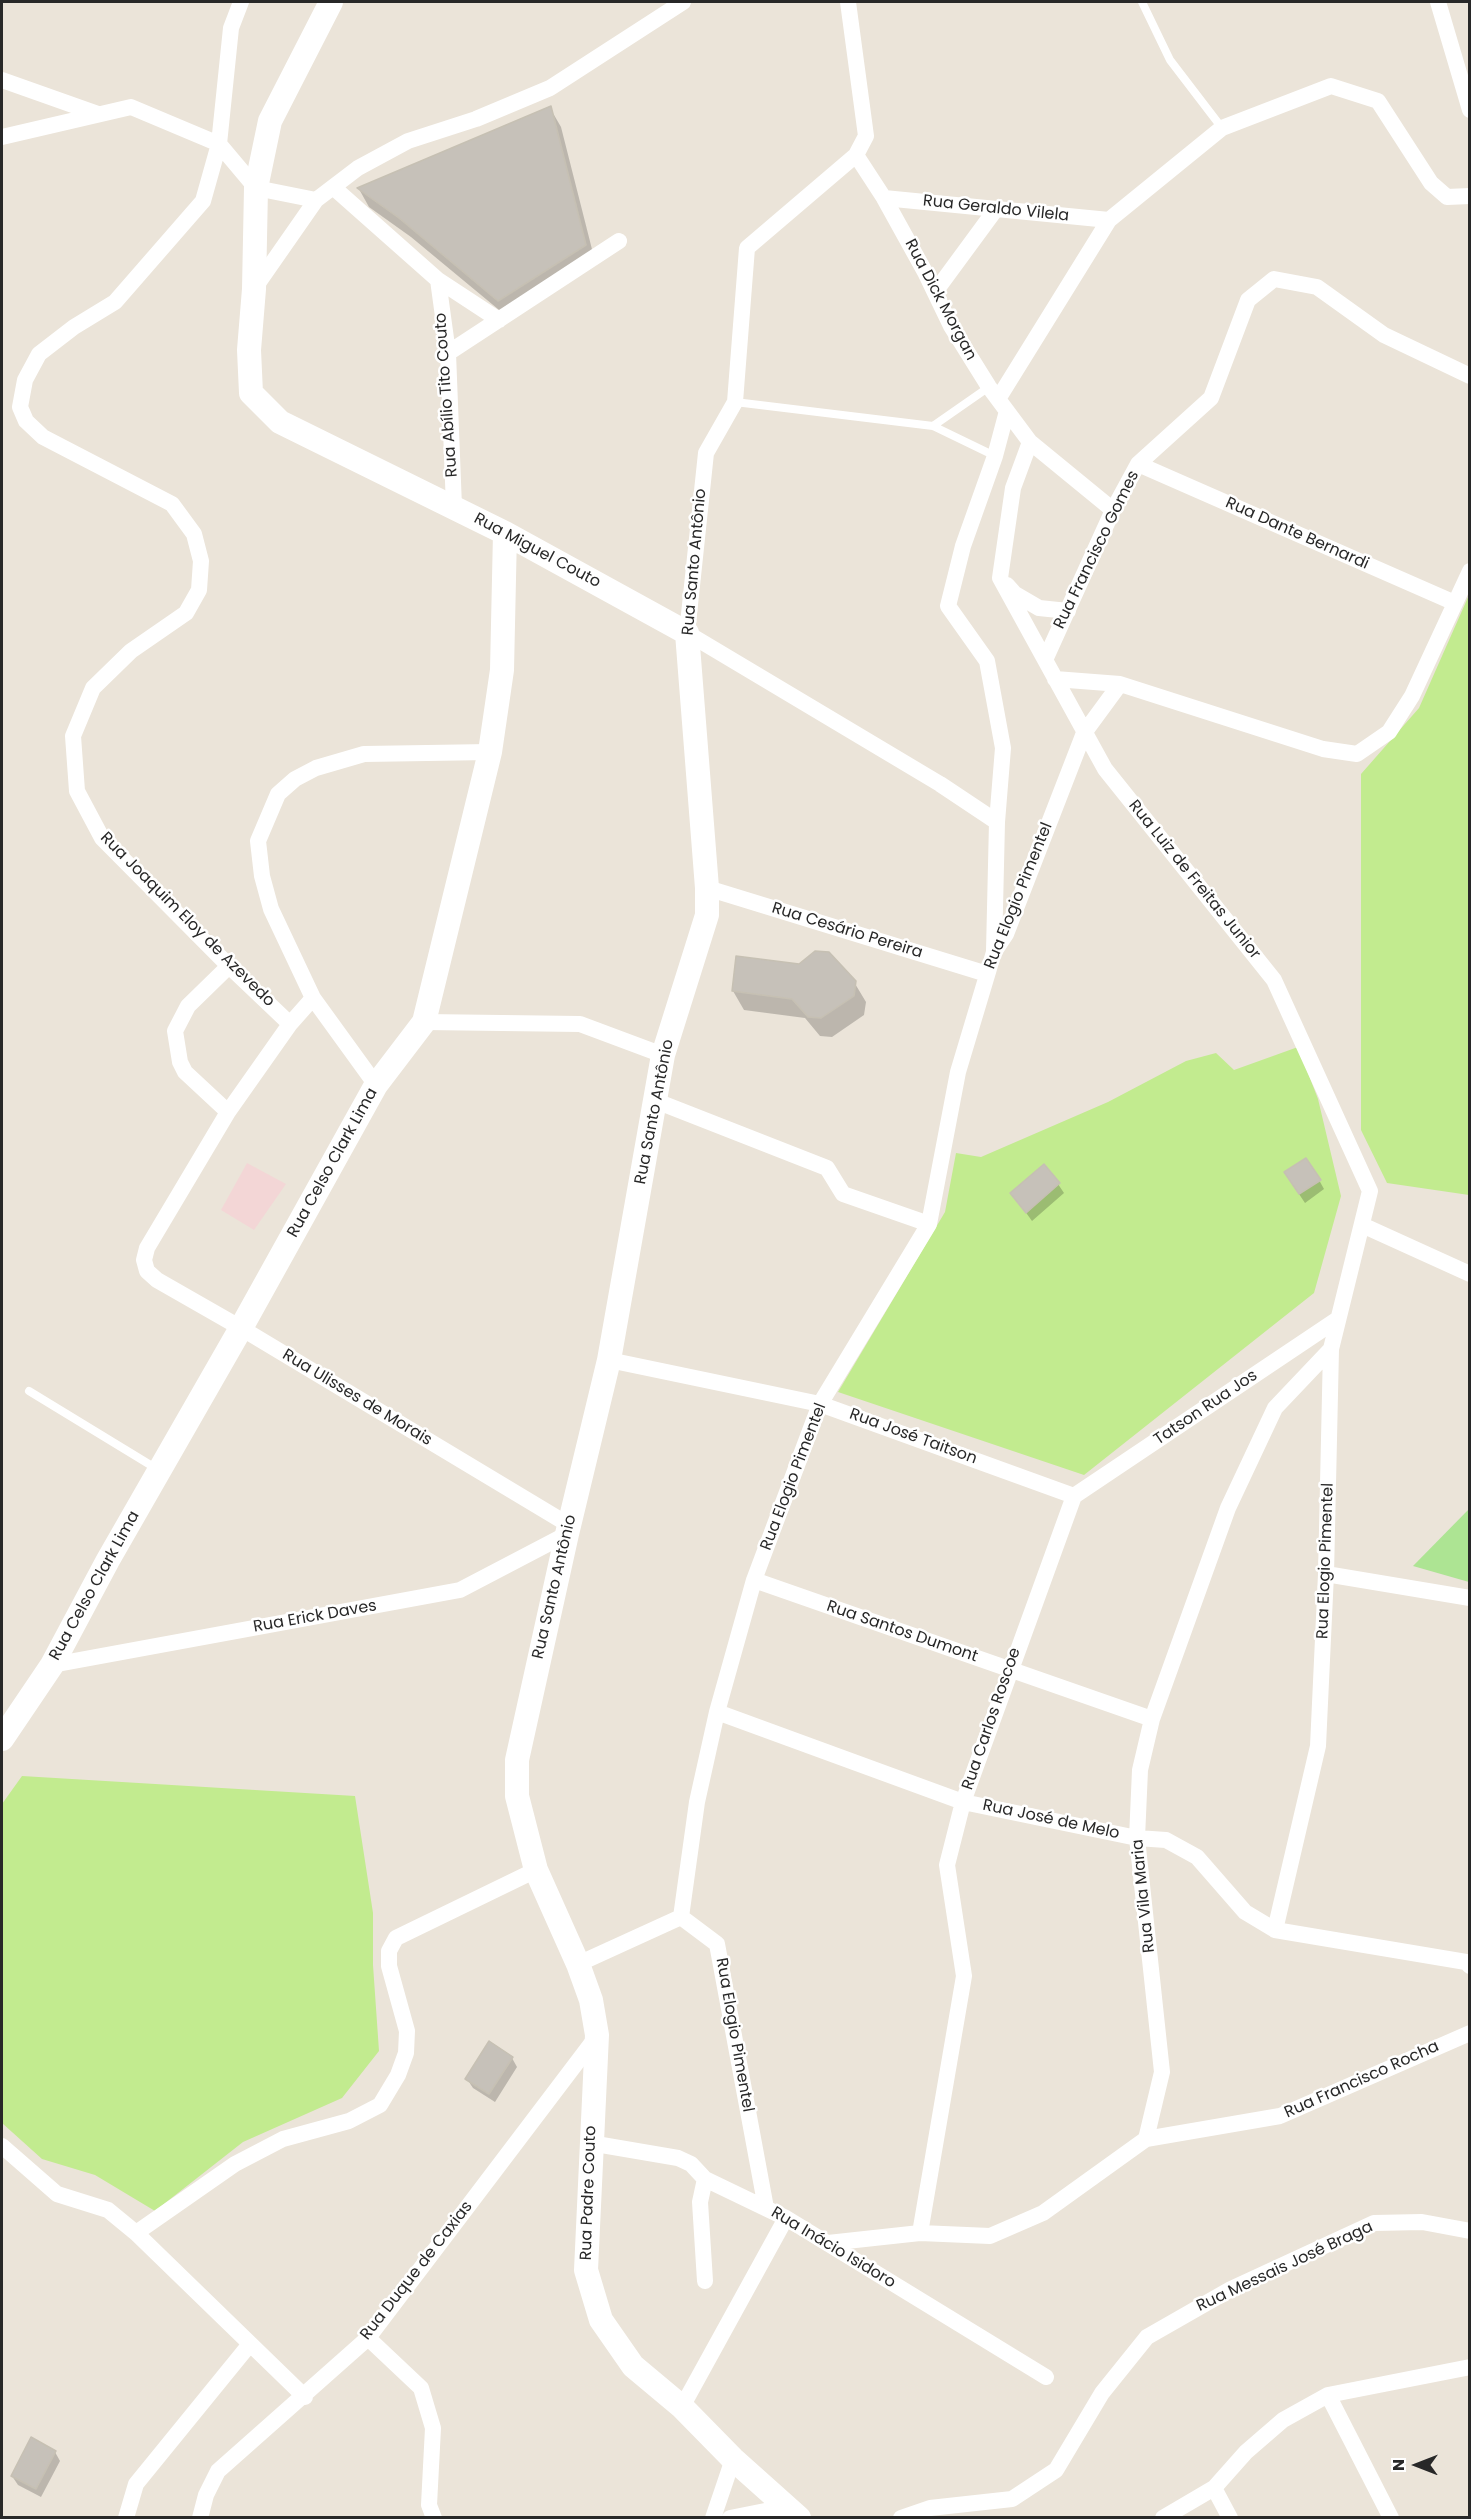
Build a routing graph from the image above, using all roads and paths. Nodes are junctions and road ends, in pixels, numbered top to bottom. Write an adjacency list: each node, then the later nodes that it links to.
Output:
1 (240, 2): 12 (street)
2 (331, 2): 15 (street, Rua Miguel Couto)
3 (680, 2): 14 (street)
4 (848, 2): 13 (street)
5 (1142, 2): 10 (lane)
6 (1438, 2): 8 (street)
7 (2, 80): 9 (street)
8 (1470, 110)
9 (99, 114): 11 (street); 12 (street)
10 (1222, 128): 16 (street); 20 (street)
11 (2, 137)
12 (219, 144): 15 (street); 50 (street, Rua Joaquim Eloy de Azevedo)
13 (856, 155): 17 (street, Rua Dick Morgan); 29 (street, Rua Santo Antônio)
14 (333, 187): 18 (street); 22 (street)
15 (256, 188): 18 (street); 23 (street, Rua Miguel Couto)
16 (1470, 196)
17 (884, 198): 19 (street, Rua Geraldo Vilela); 24 (street, Rua Dick Morgan)
18 (316, 200): 23 (street)
19 (996, 209): 20 (street, Rua Geraldo Vilela); 24 (street)
20 (1109, 220): 28 (street)
21 (619, 241): 25 (street)
22 (438, 279): 25 (street); 26 (street, Rua Abílio Tito Couto)
23 (254, 289): 34 (street, Rua Miguel Couto)
24 (935, 292): 28 (street, Rua Dick Morgan)
25 (499, 320): 26 (street)
26 (448, 353): 34 (street, Rua Abílio Tito Couto)
27 (1470, 376): 33 (street, Rua Francisco Gomes)
28 (998, 399): 30 (lane); 31 (street, Rua Dick Morgan); 32 (street)
29 (735, 402): 30 (lane); 41 (street, Rua Santo Antônio)
30 (933, 426): 32 (lane)
31 (1030, 442): 35 (street, Rua Dick Morgan); 38 (street)
32 (995, 456): 47 (street)
33 (1138, 464): 35 (street, Rua Francisco Gomes); 39 (street, Rua Dante Bernardi)
34 (454, 507): 36 (street, Rua Miguel Couto)
35 (1113, 510): 40 (street, Rua Francisco Gomes)
36 (506, 533): 41 (street, Rua Miguel Couto); 46 (street, Rua Celso Clark Lima)
37 (1470, 570): 39 (street)
38 (999, 578): 40 (street); 42 (street, Rua Luiz de Freitas Junior)
39 (1455, 603): 44 (street)
40 (1068, 611): 42 (street, Rua Francisco Gomes)
41 (687, 633): 47 (street, Rua Miguel Couto); 48 (street, Rua Santo Antônio)
42 (1045, 660): 43 (street, Rua Luiz de Freitas Junior)
43 (1055, 679): 44 (street); 45 (street, Rua Luiz de Freitas Junior)
44 (1120, 684): 45 (street, Rua Elogio Pimentel)
45 (1084, 734): 49 (street, Rua Elogio Pimentel); 59 (street, Rua Luiz de Freitas Junior)
46 (490, 752): 52 (street); 53 (street, Rua Celso Clark Lima)
47 (997, 822): 49 (street)
48 (707, 888): 51 (street, Rua Cesário Pereira); 55 (street, Rua Santo Antônio)
49 (994, 952): 51 (street, Rua Elogio Pimentel)
50 (228, 966): 54 (street, Rua Joaquim Eloy de Azevedo); 58 (street)
51 (987, 974): 60 (street, Rua Elogio Pimentel)
52 (313, 998): 54 (street); 56 (street)
53 (424, 1022): 55 (street); 56 (street, Rua Celso Clark Lima)
54 (290, 1024): 58 (street)
55 (663, 1055): 57 (street, Rua Santo Antônio)
56 (376, 1085): 64 (street, Rua Celso Clark Lima)
57 (656, 1101): 60 (street); 66 (street, Rua Santo Antônio)
58 (228, 1112): 64 (street, Rua Ulisses de Morais)
59 (1370, 1191): 61 (street, Rua Elogio Pimentel)
60 (929, 1224): 68 (street, Rua Elogio Pimentel)
61 (1362, 1225): 62 (street); 63 (street, Rua Elogio Pimentel)
62 (1470, 1275)
63 (1338, 1319): 65 (street, Rua Elogio Pimentel); 70 (street, Tatson Rua Jos)
64 (241, 1328): 69 (street, Rua Celso Clark Lima); 71 (street, Rua Ulisses de Morais)
65 (1331, 1349): 72 (street, Rua Elogio Pimentel); 78 (street, Rua Vila Maria)
66 (609, 1360): 68 (street, Rua José Taitson); 71 (street, Rua Santo Antônio)
67 (29, 1391): 69 (lane)
68 (820, 1404): 70 (street, Rua José Taitson); 73 (street, Rua Elogio Pimentel)
69 (159, 1471): 75 (street, Rua Celso Clark Lima)
70 (1074, 1496): 76 (street, Rua Carlos Roscoe)
71 (568, 1529): 75 (street, Rua Erick Daves); 82 (street, Rua Santo Antônio)
72 (1326, 1574): 74 (street); 84 (street, Rua Elogio Pimentel)
73 (754, 1580): 76 (street, Rua Santos Dumont); 77 (street, Rua Elogio Pimentel)
74 (1470, 1598)
75 (52, 1665): 79 (street, Rua Celso Clark Lima)
76 (1009, 1670): 78 (street, Rua Santos Dumont); 80 (street, Rua Carlos Roscoe)
77 (717, 1712): 80 (street, Rua José de Melo); 83 (street, Rua Elogio Pimentel)
78 (1152, 1719): 81 (street, Rua Vila Maria)
79 (2, 1739)
80 (963, 1802): 81 (street, Rua José de Melo); 97 (street, Rua Carlos Roscoe)
81 (1137, 1838): 84 (street, Rua José de Melo); 89 (street, Rua Vila Maria)
82 (536, 1870): 85 (street, Rua Santo Antônio); 96 (street)
83 (681, 1917): 85 (street); 93 (street, Rua Elogio Pimentel)
84 (1275, 1930): 86 (street, Rua José de Melo)
85 (578, 1964): 88 (street, Rua Santo Antônio)
86 (1470, 1966)
87 (1470, 2032): 89 (street, Rua Francisco Rocha)
88 (597, 2035): 90 (street, Rua Padre Couto); 100 (street, Rua Duque de Caxias)
89 (1146, 2139): 97 (street)
90 (590, 2143): 92 (street, Rua Inácio Isidoro); 106 (street, Rua Padre Couto)
91 (2, 2146): 96 (street)
92 (705, 2179): 93 (street, Rua Inácio Isidoro); 99 (street)
93 (766, 2208): 94 (street, Rua Inácio Isidoro)
94 (786, 2218): 98 (street, Rua Inácio Isidoro); 106 (street)
95 (1470, 2231): 115 (street, Rua Messais José Braga)
96 (136, 2233): 101 (street)
97 (920, 2233): 98 (street)
98 (828, 2243): 103 (street, Rua Inácio Isidoro)
99 (705, 2281)
100 (368, 2338): 105 (street, Rua Duque de Caxias); 112 (street)
101 (250, 2344): 105 (street); 110 (street)
102 (1470, 2367): 104 (street)
103 (1046, 2377)
104 (1328, 2395): 108 (street); 118 (street)
105 (305, 2397): 111 (street, Rua Duque de Caxias)
106 (682, 2407): 107 (street, Rua Padre Couto)
107 (733, 2459): 109 (street, Rua Padre Couto); 113 (street)
108 (1214, 2488): 116 (street); 117 (street)
109 (792, 2512): 114 (street)
110 (126, 2517)
111 (200, 2517)
112 (434, 2517)
113 (713, 2517)
114 (730, 2517)
115 (901, 2517)
116 (1163, 2517)
117 (1230, 2517)
118 (1391, 2517)

